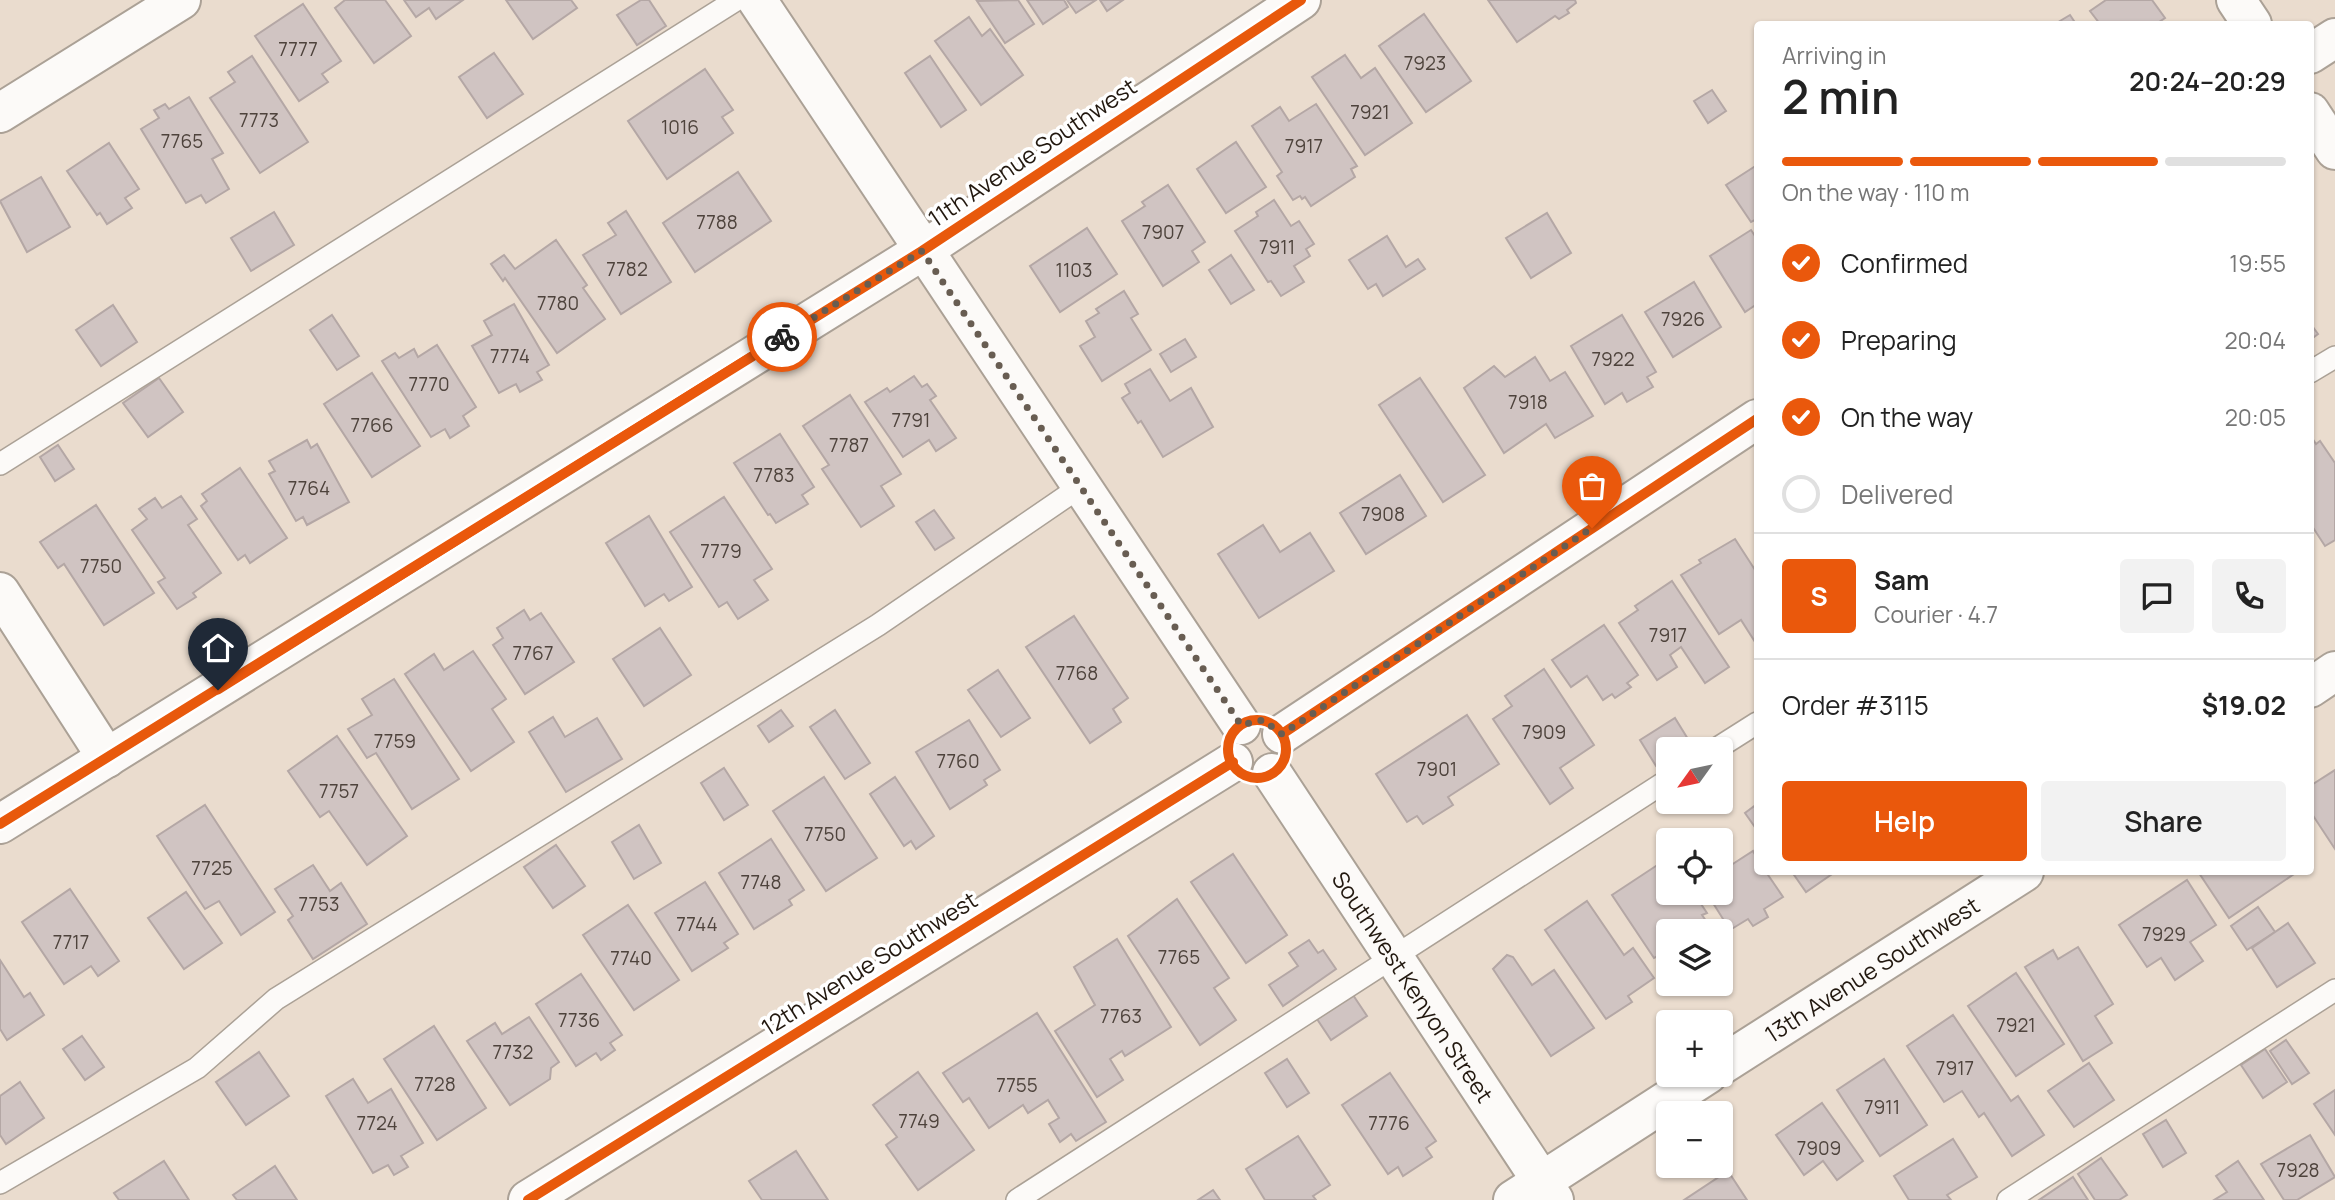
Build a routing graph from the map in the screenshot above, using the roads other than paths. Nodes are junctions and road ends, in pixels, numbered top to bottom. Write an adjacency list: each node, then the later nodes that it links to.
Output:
1 (181, 0): 9 (street)
2 (736, 0): 16 (lane)
3 (757, 0): 12 (street)
4 (1301, 0): 12 (street, 11th Avenue Southwest)
5 (2236, 0): 6 (street)
6 (2250, 21)
7 (2335, 38): 8 (street)
8 (2314, 51)
9 (0, 113)
10 (2314, 118): 11 (street)
11 (2335, 149)
12 (922, 251): 17 (street); 25 (street, 11th Avenue Southwest)
13 (2335, 357): 14 (lane)
14 (2314, 370)
15 (1754, 421): 23 (street)
16 (0, 464)
17 (1080, 487): 21 (street); 35 (lane)
18 (0, 592): 25 (street)
19 (2335, 671): 20 (street)
20 (2314, 685)
21 (1241, 725): 23 (street); 26 (street)
22 (1754, 725): 24 (lane)
23 (1282, 734): 27 (street)
24 (1733, 738)
25 (107, 758): 29 (street, 11th Avenue Southwest)
26 (1233, 762): 27 (street); 37 (street, 12th Avenue Southwest)
27 (1272, 773): 31 (street, Southwest Kenyon Street)
28 (1656, 788): 31 (lane)
29 (0, 824)
30 (2019, 875): 33 (street, 13th Avenue Southwest)
31 (1394, 957): 36 (street, Southwest Kenyon Street); 38 (lane)
32 (2335, 990): 39 (lane)
33 (1733, 1058)
34 (1689, 1087): 36 (street)
35 (0, 1183)
36 (1536, 1194)
37 (528, 1200)
38 (1017, 1200)
39 (2008, 1200)

